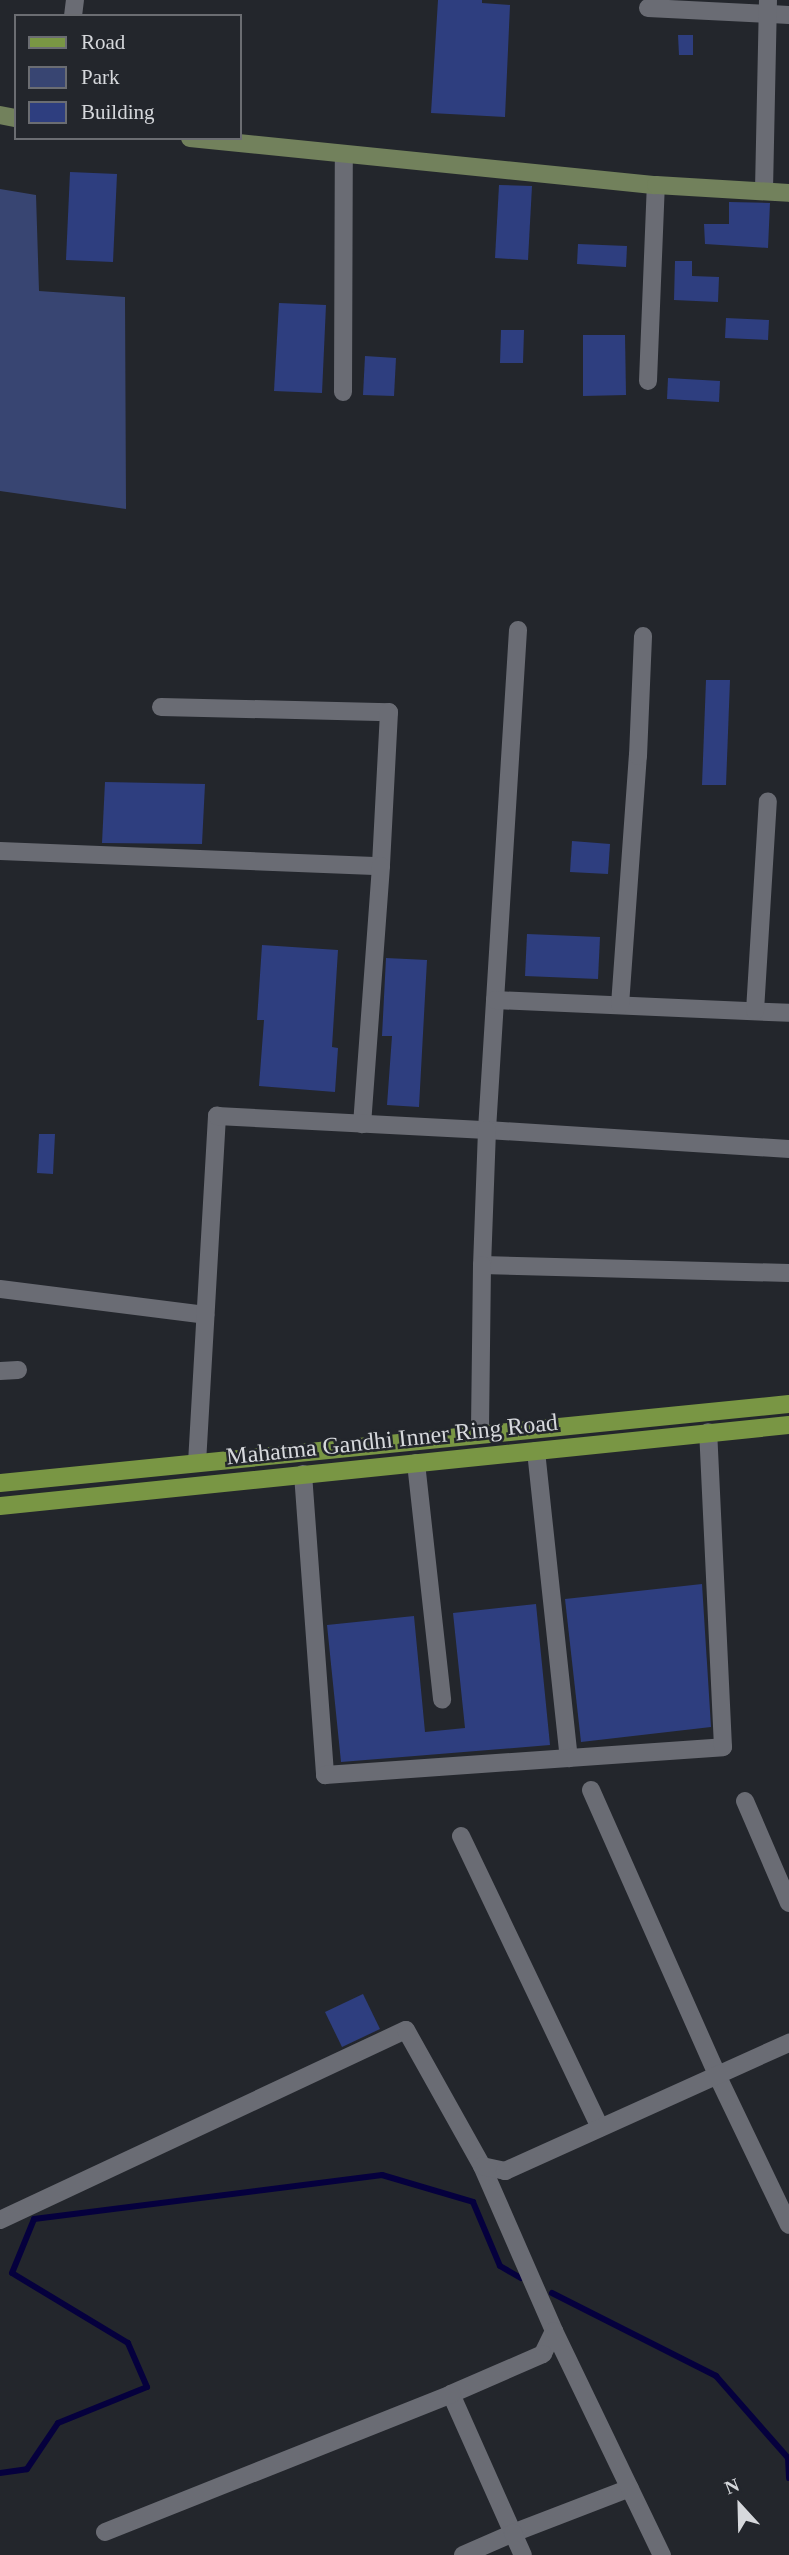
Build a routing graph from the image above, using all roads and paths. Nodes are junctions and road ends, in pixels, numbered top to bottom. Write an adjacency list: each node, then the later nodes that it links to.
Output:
1 (768, 7): 2 (street); 3 (street); 7 (street)
2 (648, 8)
3 (789, 15)
4 (209, 140): 5 (main road)
5 (344, 154): 6 (main road); 10 (street)
6 (656, 185): 7 (main road); 9 (street)
7 (764, 190): 8 (main road)
8 (789, 193)
9 (648, 381)
10 (343, 392)
11 (518, 631): 17 (street)
12 (643, 636): 18 (street)
13 (161, 707): 16 (street)
14 (768, 801): 19 (street)
15 (0, 851): 16 (street)
16 (381, 866): 21 (street)
17 (495, 1000): 18 (street); 22 (street)
18 (620, 1005): 19 (street)
19 (755, 1011): 20 (street)
20 (789, 1013)
21 (362, 1124): 22 (street); 27 (street)
22 (487, 1130): 23 (street); 24 (street)
23 (789, 1149)
24 (481, 1265): 25 (street); 31 (street)
25 (789, 1273)
26 (0, 1289): 27 (street)
27 (205, 1315): 33 (street)
28 (789, 1404): 31 (main road, Mahatma Gandhi Inner Ring Road)
29 (789, 1425): 30 (main road, Mahatma Gandhi Inner Ring Road)
30 (708, 1432): 32 (main road, Mahatma Gandhi Inner Ring Road); 39 (street)
31 (480, 1433): 33 (main road, Mahatma Gandhi Inner Ring Road)
32 (536, 1451): 34 (main road, Mahatma Gandhi Inner Ring Road); 39 (street)
33 (197, 1462): 36 (main road, Mahatma Gandhi Inner Ring Road)
34 (416, 1463): 35 (main road, Mahatma Gandhi Inner Ring Road); 38 (street)
35 (303, 1474): 37 (main road, Mahatma Gandhi Inner Ring Road); 39 (street)
36 (0, 1483)
37 (0, 1506)
38 (442, 1700)
39 (569, 1758)
40 (591, 1790): 45 (street)
41 (745, 1801): 43 (street)
42 (461, 1836): 46 (street)
43 (789, 1903)
44 (789, 2043): 45 (street)
45 (717, 2075): 46 (street); 49 (street)
46 (600, 2128): 47 (street)
47 (482, 2166): 48 (street); 50 (street)
48 (3, 2215)
49 (789, 2225)
50 (554, 2331): 51 (street); 52 (street)
51 (451, 2394): 53 (street); 54 (street)
52 (630, 2488): 54 (street); 57 (street)
53 (105, 2532)
54 (513, 2533): 55 (street); 56 (street)
55 (463, 2555)
56 (523, 2555)
57 (662, 2555)

